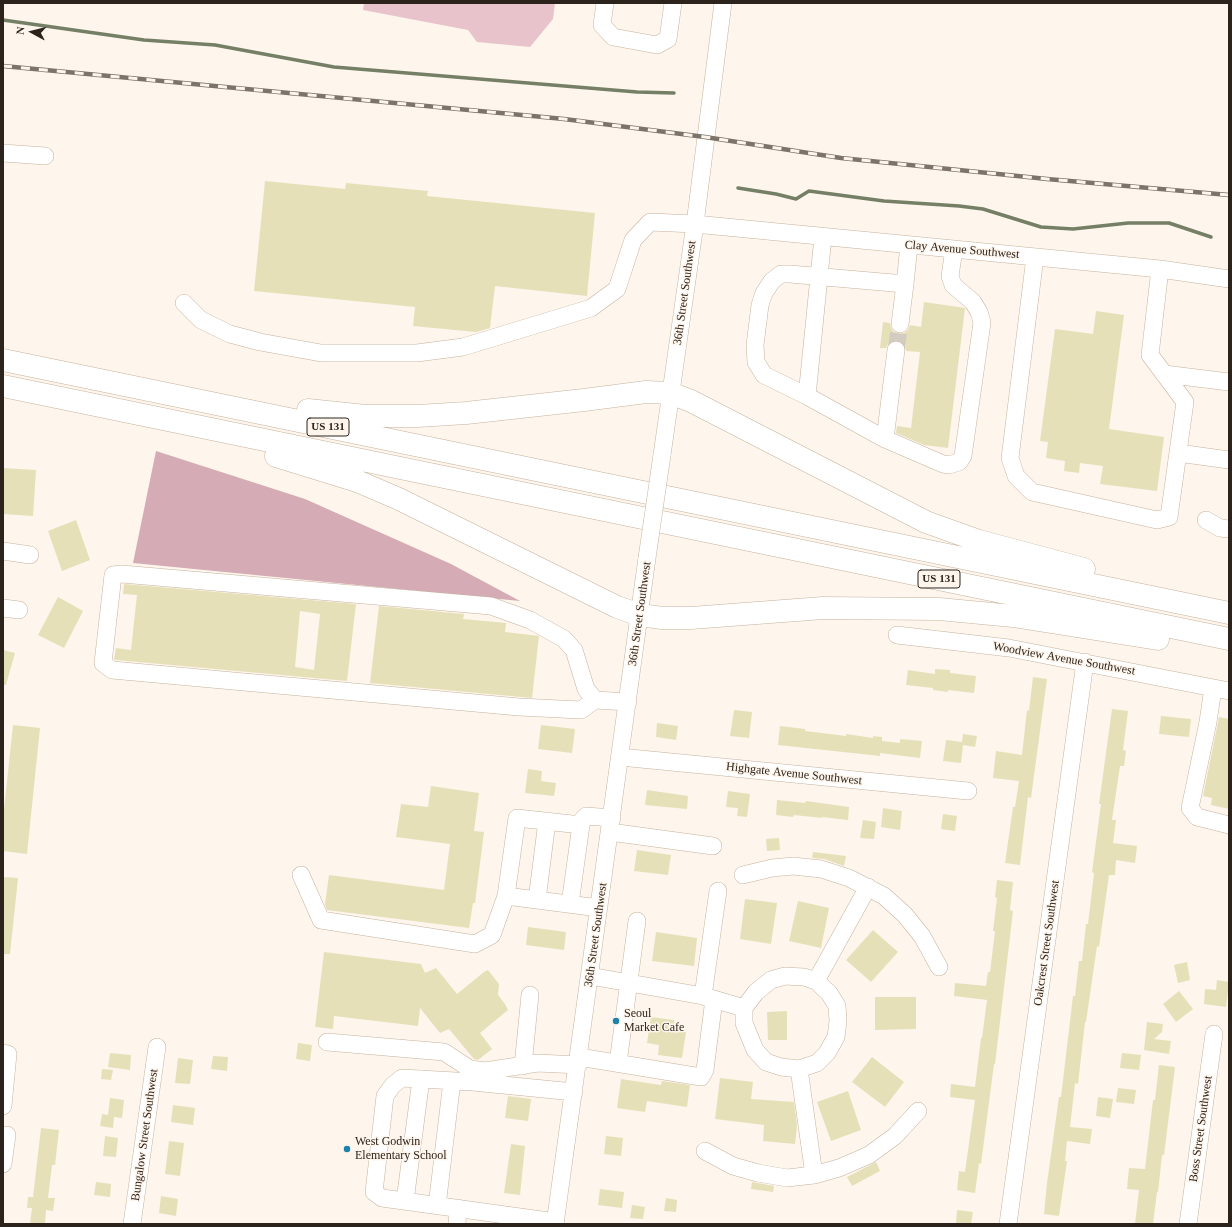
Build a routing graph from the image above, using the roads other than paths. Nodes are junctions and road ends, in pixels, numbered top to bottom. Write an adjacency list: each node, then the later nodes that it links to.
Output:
1 (605, 3): 2 (street)
2 (673, 3)
3 (723, 3): 6 (street, 36th Street Southwest)
4 (3, 153): 5 (street)
5 (45, 156)
6 (695, 224): 7 (street, Clay Avenue Southwest); 15 (street, Clay Avenue Southwest); 22 (street, 36th Street Southwest)
7 (823, 237): 8 (street, Clay Avenue Southwest); 12 (street)
8 (909, 245): 9 (street, Clay Avenue Southwest); 14 (street)
9 (954, 249): 10 (street, Clay Avenue Southwest); 26 (street)
10 (1035, 257): 11 (street, Clay Avenue Southwest); 27 (street)
11 (1160, 269): 13 (street, Clay Avenue Southwest); 19 (street)
12 (820, 276): 14 (street); 24 (street); 24 (street)
13 (1229, 279)
14 (905, 284): 16 (street)
15 (184, 302)
16 (900, 324)
17 (896, 350): 26 (street)
18 (3, 360): 23 (highway, US 131)
19 (1164, 374): 20 (street); 27 (street)
20 (1229, 382)
21 (3, 386): 25 (highway, US 131)
22 (670, 393): 23 (highway); 33 (highway); 34 (street, 36th Street Southwest, bridge)
23 (166, 394): 33 (highway, US 131)
24 (807, 396): 26 (street)
25 (155, 418): 34 (highway); 36 (highway, US 131)
26 (885, 440)
27 (1178, 453): 28 (street)
28 (1229, 460)
29 (1206, 520): 30 (street)
30 (1229, 530)
31 (3, 551): 32 (street)
32 (30, 555)
33 (1229, 612)
34 (640, 615): 37 (highway); 41 (street, 36th Street Southwest)
35 (897, 635): 38 (street, Woodview Avenue Southwest)
36 (1229, 639)
37 (1229, 646)
38 (1085, 662): 39 (street, Woodview Avenue Southwest); 88 (street, Oakcrest Street Southwest)
39 (1221, 689): 47 (street)
40 (595, 700): 40 (street); 41 (street)
41 (628, 702): 42 (street, 36th Street Southwest)
42 (620, 757): 43 (street, Highgate Avenue Southwest); 46 (street, 36th Street Southwest)
43 (968, 792)
44 (547, 820): 45 (street); 53 (street); 54 (street)
45 (581, 824): 46 (street); 55 (street)
46 (611, 825): 48 (street); 56 (street, 36th Street Southwest)
47 (1229, 825)
48 (712, 846)
49 (301, 875): 53 (street)
50 (743, 875): 51 (street)
51 (868, 887): 58 (street); 60 (street)
52 (718, 891): 63 (street)
53 (506, 896): 54 (street)
54 (537, 900): 55 (street)
55 (570, 904): 56 (street)
56 (599, 908): 59 (street, 36th Street Southwest)
57 (637, 921): 61 (street)
58 (939, 967)
59 (590, 976): 61 (street); 69 (street, 36th Street Southwest)
60 (816, 981): 64 (street); 72 (street)
61 (629, 983): 63 (street); 70 (street)
62 (530, 995): 71 (street)
63 (709, 998): 64 (street); 70 (street)
64 (744, 1008): 72 (street)
65 (1214, 1034): 89 (street, Boss Street Southwest)
66 (327, 1042): 71 (street)
67 (157, 1047): 87 (street, Bungalow Street Southwest)
68 (3, 1053): 76 (street)
69 (578, 1061): 70 (street); 71 (street); 75 (street, 36th Street Southwest)
70 (618, 1063)
71 (523, 1066)
72 (799, 1069): 81 (street)
73 (421, 1079): 74 (street); 82 (street); 82 (street)
74 (455, 1081): 75 (street); 83 (street)
75 (574, 1092): 86 (street, 36th Street Southwest)
76 (3, 1106)
77 (918, 1111): 81 (street)
78 (7, 1135): 80 (street)
79 (705, 1151): 81 (street)
80 (3, 1164)
81 (814, 1175)
82 (405, 1202): 83 (street)
83 (437, 1206): 84 (street)
84 (457, 1214): 85 (street)
85 (520, 1220): 86 (street)
86 (556, 1223)
87 (132, 1224)
88 (1008, 1224)
89 (1188, 1224)

